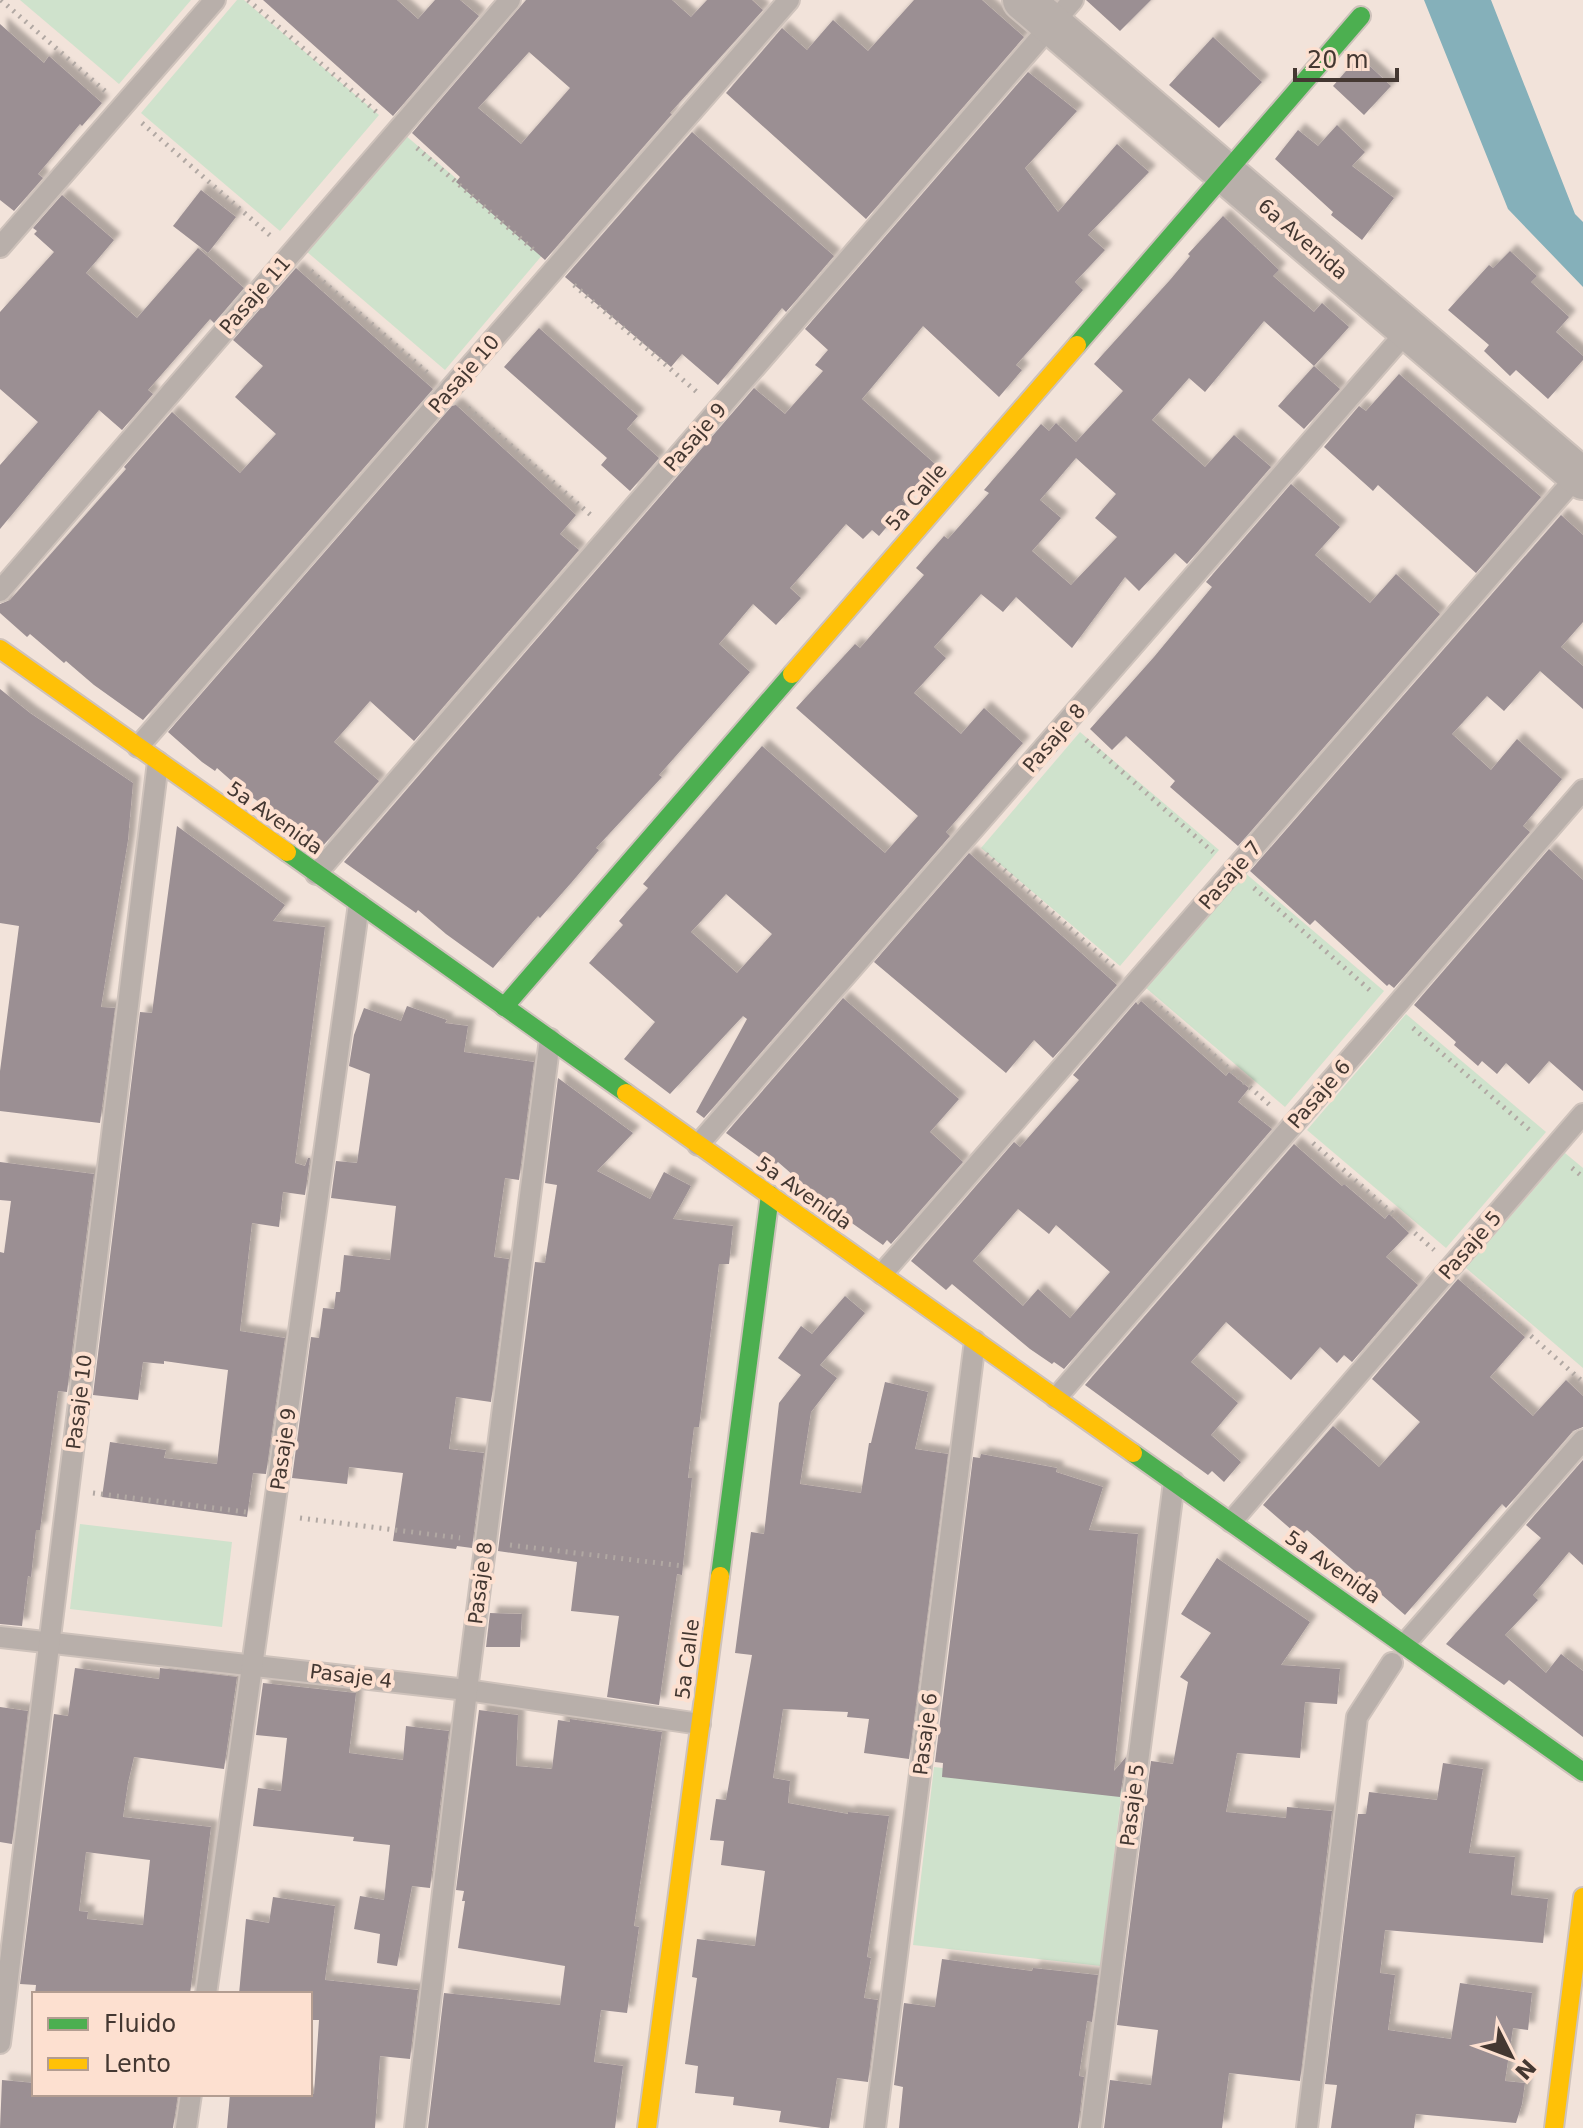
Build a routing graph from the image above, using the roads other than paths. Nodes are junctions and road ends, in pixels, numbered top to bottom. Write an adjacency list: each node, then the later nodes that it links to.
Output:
1 (215, 0): 7 (lane)
2 (510, 0): 10 (lane, Pasaje 11)
3 (789, 0): 12 (lane, Pasaje 10)
4 (1049, 9): 6 (street, 6a Avenida); 15 (lane, Pasaje 9)
5 (1361, 16): 6 (street, 5a Calle)
6 (1226, 172): 8 (street, 6a Avenida); 17 (street, 5a Calle)
7 (0, 247)
8 (1408, 330): 9 (street, 6a Avenida); 20 (lane, Pasaje 8)
9 (1580, 477): 22 (lane, Pasaje 7)
10 (0, 591)
11 (0, 649): 12 (street, 5a Avenida)
12 (138, 747): 13 (street, 5a Avenida)
13 (158, 762): 15 (street, 5a Avenida); 29 (lane, Pasaje 10)
14 (1583, 790): 24 (lane, Pasaje 6)
15 (316, 874): 16 (street, 5a Avenida)
16 (359, 904): 17 (street, 5a Avenida); 31 (lane, Pasaje 9)
17 (504, 1007): 18 (street, 5a Avenida)
18 (550, 1039): 20 (street, 5a Avenida); 32 (lane, Pasaje 8)
19 (1583, 1114): 27 (lane, Pasaje 5)
20 (698, 1145): 21 (street, 5a Avenida)
21 (770, 1195): 22 (street, 5a Avenida); 33 (street, 5a Calle)
22 (882, 1274): 23 (street, 5a Avenida)
23 (975, 1341): 24 (street, 5a Avenida); 42 (lane, Pasaje 6)
24 (1056, 1398): 26 (street, 5a Avenida)
25 (1583, 1440): 30 (lane)
26 (1174, 1482): 27 (street, 5a Avenida); 43 (lane, Pasaje 5)
27 (1231, 1522): 30 (street, 5a Avenida)
28 (0, 1637): 29 (lane, Pasaje 4)
29 (50, 1643): 31 (lane, Pasaje 4); 37 (lane, Pasaje 10)
30 (1398, 1654): 34 (street, 5a Avenida); 44 (lane)
31 (253, 1664): 32 (lane, Pasaje 4); 36 (lane, Pasaje 9)
32 (467, 1690): 33 (lane, Pasaje 4); 40 (lane, Pasaje 8)
33 (700, 1724): 41 (street, 5a Calle)
34 (1583, 1772)
35 (1583, 1897): 45 (street)
36 (206, 1992)
37 (0, 2043)
38 (191, 2096): 39 (lane)
39 (186, 2128)
40 (415, 2128)
41 (647, 2128)
42 (875, 2128)
43 (1091, 2128)
44 (1307, 2128)
45 (1554, 2128)

